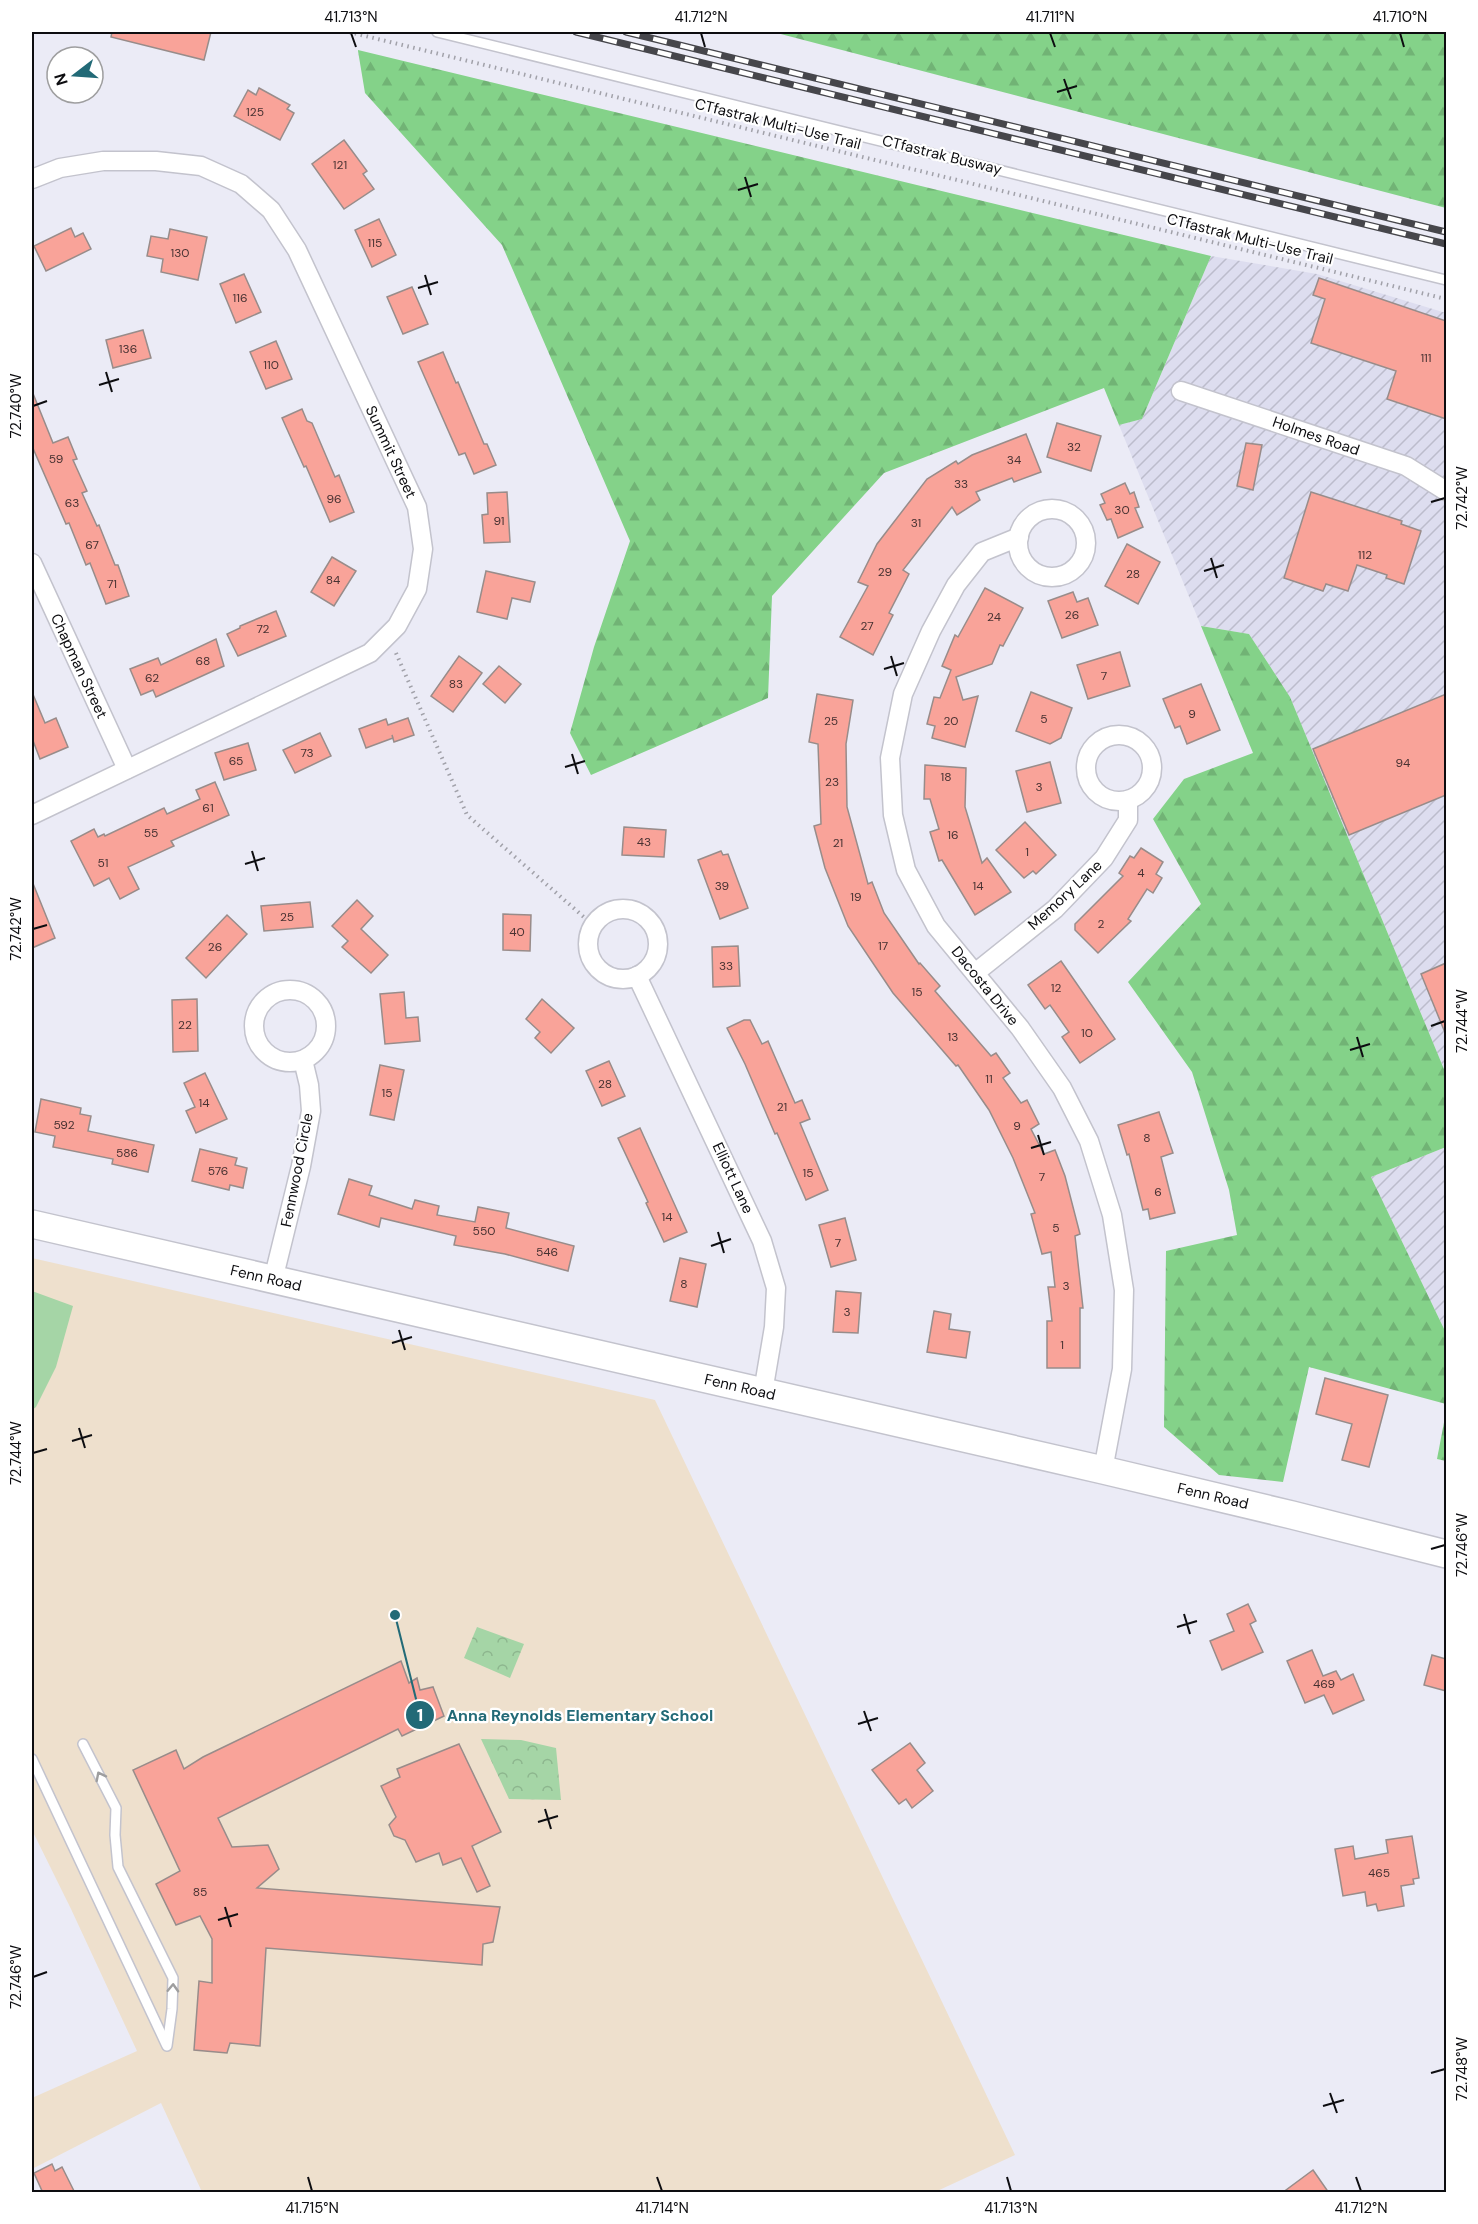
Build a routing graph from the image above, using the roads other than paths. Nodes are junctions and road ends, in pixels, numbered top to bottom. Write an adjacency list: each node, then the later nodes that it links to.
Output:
1 (437, 32): 3 (lane, CTfastrak Busway)
2 (32, 179): 8 (street, Summit Street)
3 (1446, 280)
4 (1181, 391): 5 (street, Holmes Road)
5 (1446, 491)
6 (1019, 537): 11 (street, Dacosta Drive)
7 (32, 563): 8 (street, Chapman Street)
8 (127, 769): 10 (street, Summit Street)
9 (1128, 800): 11 (street, Memory Lane)
10 (32, 815)
11 (975, 973): 17 (street, Dacosta Drive)
12 (638, 976): 12 (street); 16 (street, Elliott Lane)
13 (303, 1060): 13 (street); 15 (street, Fennwood Circle)
14 (32, 1224): 15 (street, Fenn Road)
15 (273, 1280): 16 (street, Fenn Road)
16 (763, 1392): 17 (street, Fenn Road)
17 (1103, 1470): 18 (street, Fenn Road)
18 (1446, 1554)
19 (83, 1744): 20 (lane, one-way to 19)
20 (32, 1759)

